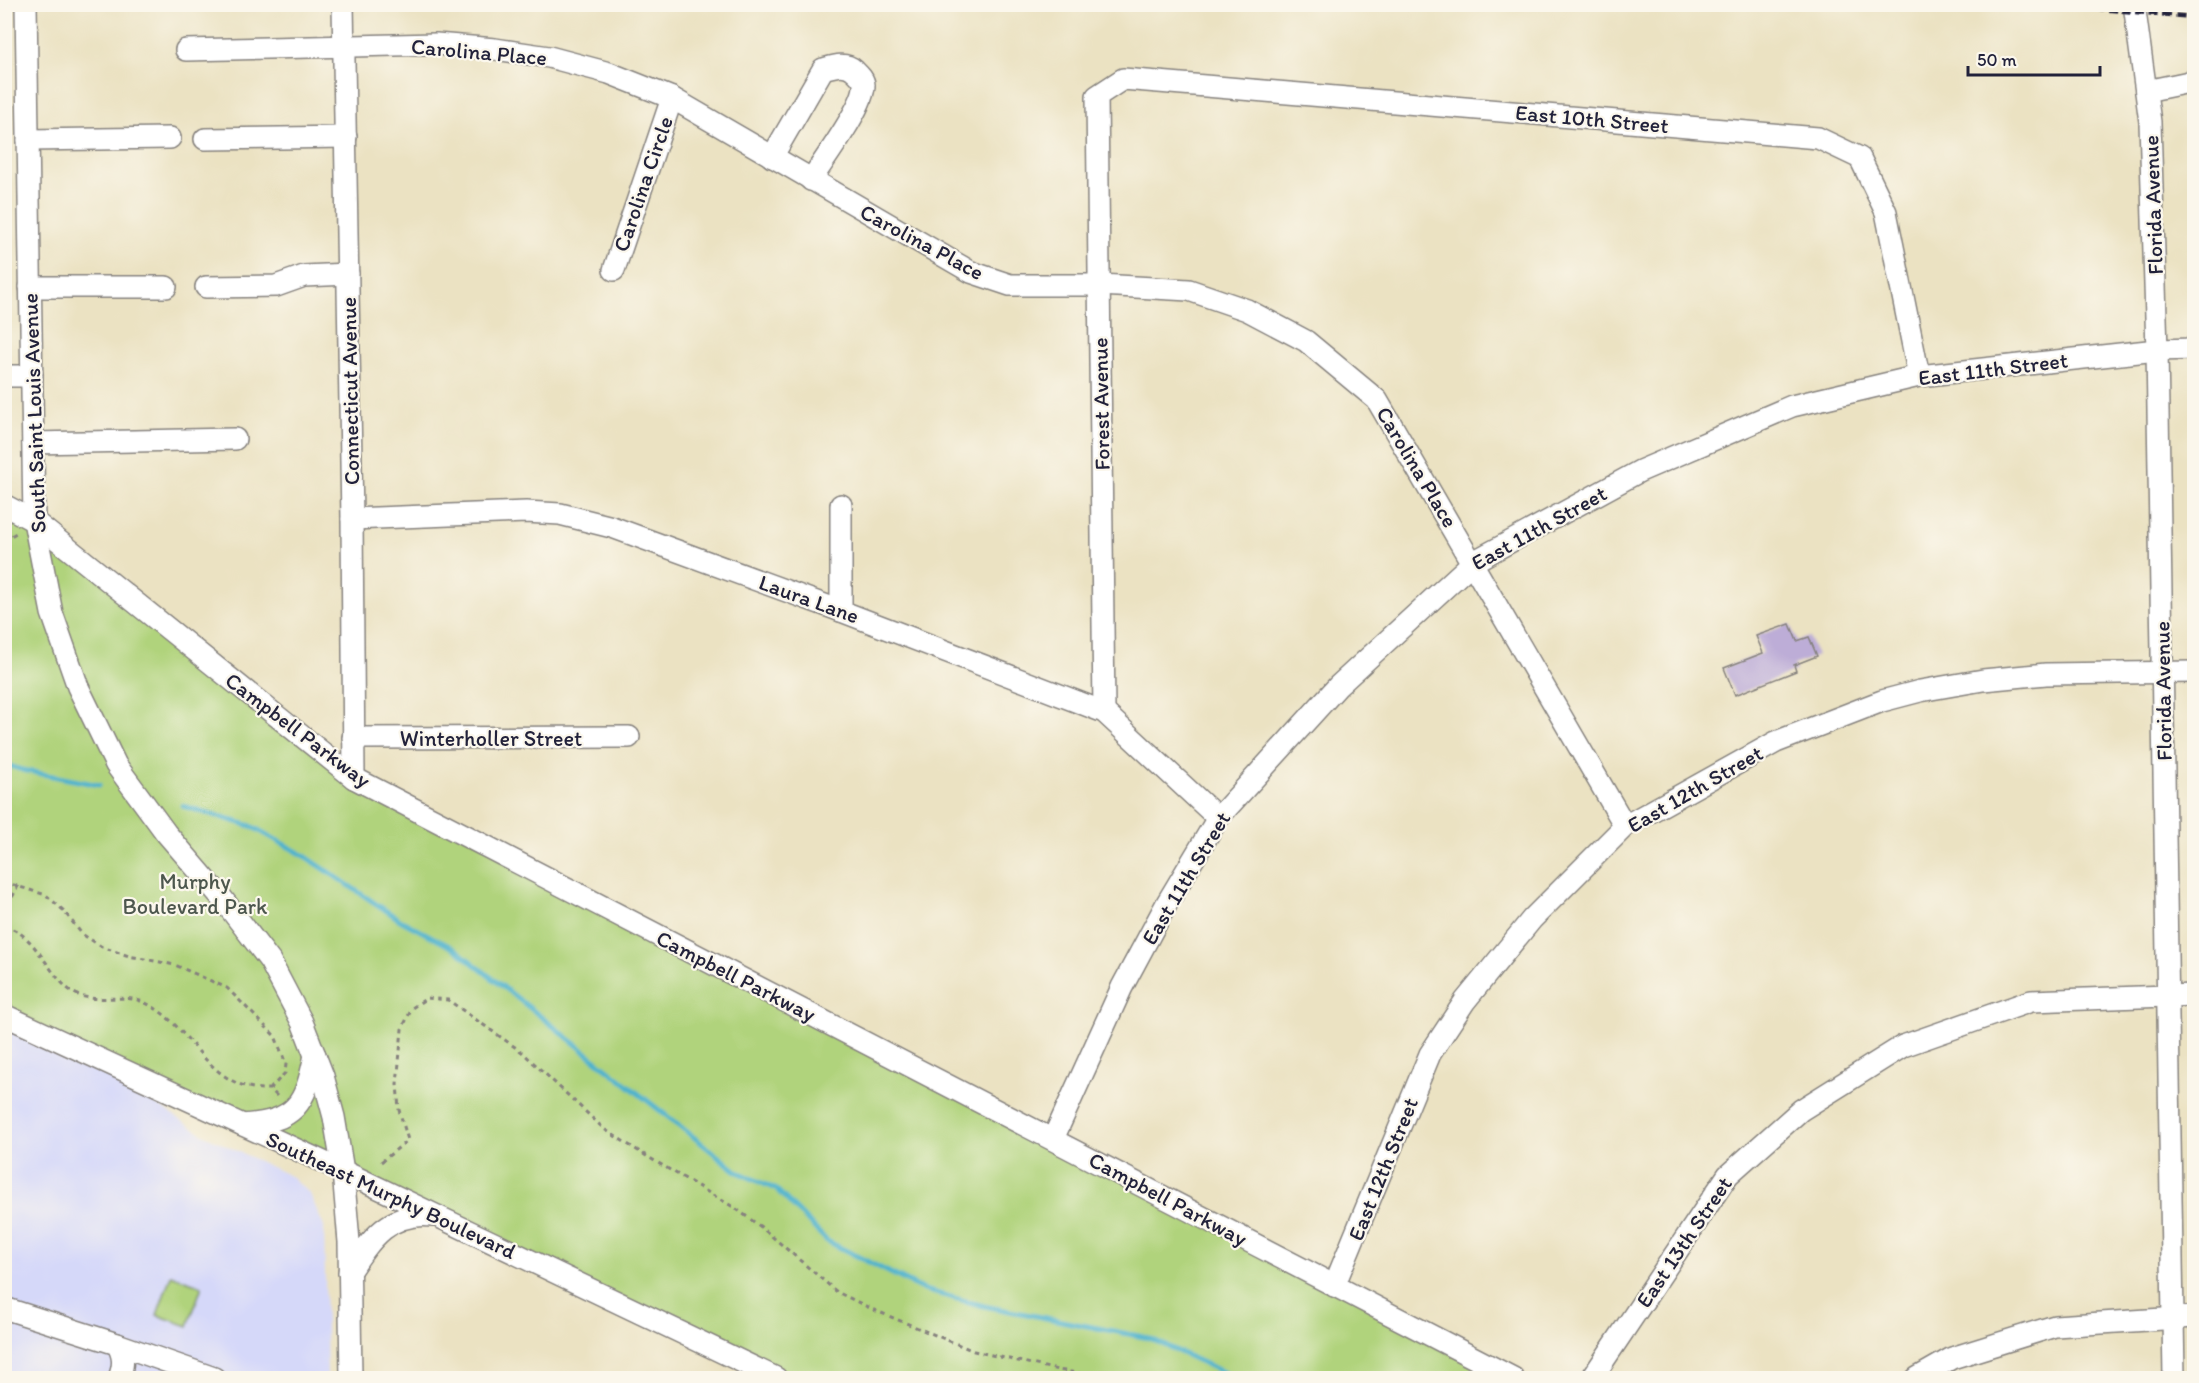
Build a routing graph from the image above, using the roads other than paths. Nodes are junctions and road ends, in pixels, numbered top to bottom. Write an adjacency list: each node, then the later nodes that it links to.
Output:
1 (26, 4): 13 (street, South Saint Louis Avenue)
2 (343, 4): 4 (street, Connecticut Avenue)
3 (2134, 4): 7 (street, Florida Avenue)
4 (344, 47): 5 (street); 9 (street, Carolina Place); 10 (street, Connecticut Avenue)
5 (186, 50)
6 (2194, 81): 7 (street)
7 (2146, 91): 23 (street, Florida Avenue)
8 (1097, 96): 18 (street, Forest Avenue); 26 (street, East 10th Street)
9 (672, 98): 14 (street, Carolina Place); 16 (street, Carolina Circle)
10 (346, 137): 12 (street); 17 (street, Connecticut Avenue)
11 (170, 138): 13 (street)
12 (205, 139)
13 (28, 140): 19 (street, South Saint Louis Avenue)
14 (772, 157): 15 (street, Carolina Place); 15 (street)
15 (811, 180): 18 (street, Carolina Place)
16 (614, 270)
17 (348, 274): 21 (street); 31 (street, Connecticut Avenue)
18 (1100, 285): 33 (street, Carolina Place); 37 (street, Forest Avenue)
19 (30, 287): 20 (street); 25 (street, South Saint Louis Avenue)
20 (166, 287)
21 (207, 287)
22 (2194, 349): 23 (street, East 11th Street)
23 (2157, 350): 26 (street, East 11th Street); 35 (street, Florida Avenue)
24 (4, 376): 25 (street)
25 (32, 376): 28 (street, South Saint Louis Avenue)
26 (1919, 376): 33 (street, East 11th Street)
27 (235, 439): 28 (street)
28 (33, 443): 32 (street, South Saint Louis Avenue)
29 (4, 505): 32 (street, Campbell Parkway)
30 (841, 505): 34 (street)
31 (352, 519): 34 (street, Laura Lane); 39 (street, Connecticut Avenue)
32 (34, 521): 40 (street, Campbell Parkway); 46 (street, South Saint Louis Avenue)
33 (1473, 562): 41 (street, East 11th Street); 42 (street, Carolina Place)
34 (841, 611): 37 (street, Laura Lane)
35 (2163, 672): 36 (street, East 12th Street); 42 (street, East 12th Street); 43 (street, Florida Avenue)
36 (2194, 672)
37 (1104, 712): 41 (street, Laura Lane)
38 (629, 737): 39 (street, Winterholler Street)
39 (353, 738): 40 (street, Connecticut Avenue)
40 (354, 778): 48 (street, Campbell Parkway)
41 (1218, 818): 48 (street, East 11th Street)
42 (1625, 826): 52 (street, East 12th Street)
43 (2168, 995): 44 (street, East 13th Street); 54 (street, Florida Avenue); 62 (street, East 13th Street)
44 (2194, 995)
45 (4, 1015): 47 (street, Southeast Murphy Boulevard)
46 (315, 1055): 47 (street); 49 (street, South Saint Louis Avenue)
47 (242, 1125): 49 (street, Southeast Murphy Boulevard)
48 (1053, 1139): 52 (street, Campbell Parkway)
49 (342, 1171): 50 (street, Southeast Murphy Boulevard); 51 (street)
50 (439, 1217): 51 (street); 60 (street, Southeast Murphy Boulevard)
51 (350, 1272): 59 (street)
52 (1334, 1286): 61 (street, Campbell Parkway)
53 (4, 1308): 56 (street)
54 (2173, 1317): 55 (street); 63 (street); 64 (street, Florida Avenue)
55 (2194, 1317)
56 (117, 1344): 57 (street); 58 (street)
57 (120, 1378)
58 (214, 1378)
59 (351, 1378)
60 (776, 1378)
61 (1513, 1378)
62 (1592, 1378)
63 (1917, 1378)
64 (2174, 1378)

